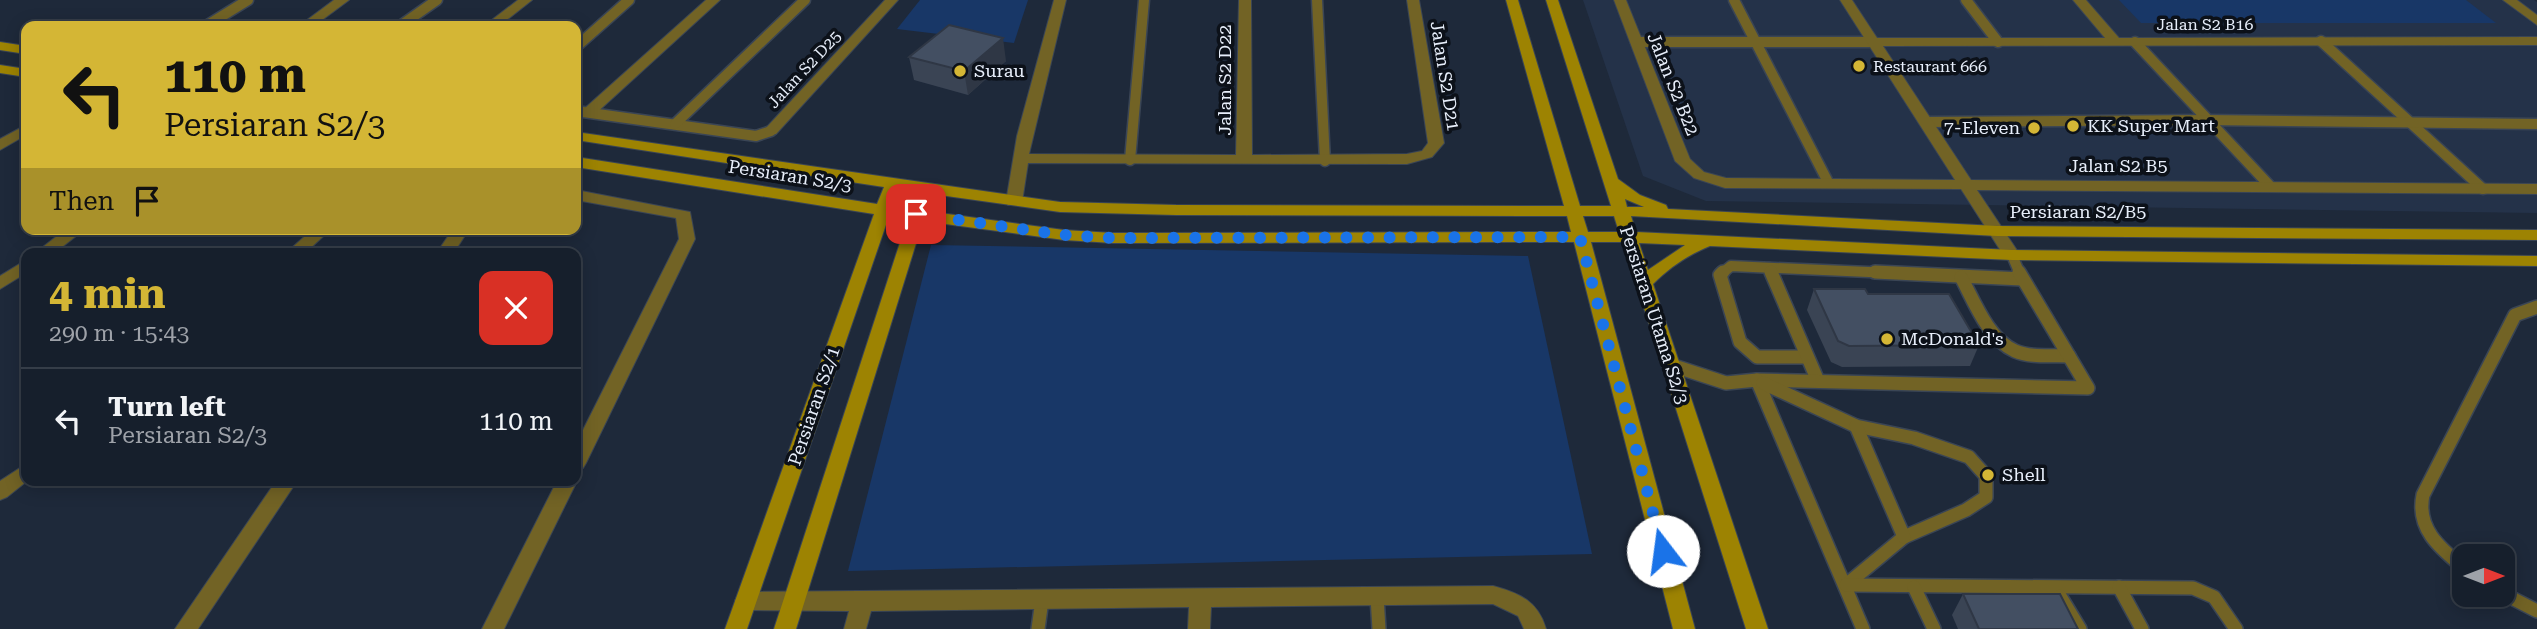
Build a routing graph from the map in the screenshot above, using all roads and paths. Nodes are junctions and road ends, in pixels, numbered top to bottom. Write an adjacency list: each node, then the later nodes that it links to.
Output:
1 (248, 0): 22 (lane)
2 (343, 0): 23 (street)
3 (437, 0): 24 (lane)
4 (526, 0): 25 (street)
5 (629, 0): 34 (lane)
6 (714, 0): 40 (street)
7 (805, 0): 44 (lane)
8 (892, 0): 46 (street, Jalan S2 D25)
9 (1060, 0): 50 (street)
10 (1144, 0): 51 (lane)
11 (1245, 0): 52 (street, Jalan S2 D22)
12 (1317, 0): 53 (lane)
13 (1413, 0): 53 (street, Jalan S2 D21)
14 (1512, 0): 67 (main road)
15 (1552, 0): 56 (main road, Persiaran Utama S2/3)
16 (1620, 0): 31 (street, Jalan S2 B22)
17 (1734, 0): 35 (lane)
18 (1846, 0): 32 (street)
19 (1966, 0): 33 (lane)
20 (2079, 0): 27 (street)
21 (2509, 0): 26 (street)
22 (214, 21)
23 (313, 21)
24 (407, 21)
25 (498, 21)
26 (2537, 21)
27 (2116, 41): 28 (street, Jalan S2 B16); 33 (street, Jalan S2 B16)
28 (2135, 41): 29 (street, Jalan S2 B16); 41 (lane)
29 (2321, 41): 30 (street, Jalan S2 B16); 43 (lane)
30 (2537, 41)
31 (1636, 42): 35 (lane); 55 (street, Jalan S2 B22)
32 (1874, 42): 33 (street, Jalan S2 B16); 35 (lane); 42 (street)
33 (1998, 42)
34 (581, 43)
35 (1756, 43): 57 (lane)
36 (0, 46): 37 (main road)
37 (21, 49)
38 (0, 69): 39 (main road)
39 (21, 72)
40 (582, 112): 44 (lane)
41 (2207, 120): 42 (lane); 43 (lane); 60 (lane)
42 (1925, 121): 59 (street)
43 (2412, 122): 45 (lane); 63 (lane)
44 (675, 124): 46 (lane)
45 (2537, 124)
46 (771, 131)
47 (21, 132): 49 (street)
48 (581, 137): 58 (main road, Persiaran S2/B5)
49 (0, 145)
50 (1021, 158): 51 (street); 65 (street)
51 (1130, 160): 52 (street)
52 (1244, 160): 53 (street)
53 (1325, 161)
54 (581, 163): 66 (main road, Persiaran S2/3)
55 (1699, 175): 57 (street, Jalan S2 B5)
56 (1609, 180): 68 (main road, Persiaran Utama S2/3); 70 (main road)
57 (1828, 182): 59 (street, Jalan S2 B5)
58 (892, 183): 61 (main road, Persiaran S2/B5); 66 (main road, Persiaran S2/1)
59 (1966, 185): 60 (street, Jalan S2 B5); 71 (street)
60 (2270, 186): 63 (street, Jalan S2 B5)
61 (926, 187): 65 (main road, Persiaran S2/B5); 69 (main road)
62 (2537, 188): 63 (street, Jalan S2 B5)
63 (2483, 189)
64 (581, 196): 95 (street)
65 (1014, 202): 67 (main road, Persiaran S2/B5)
66 (882, 210): 69 (main road, Persiaran S2/3); 110 (main road, Persiaran S2/1)
67 (1572, 211): 68 (main road, Persiaran S2/B5); 75 (main road)
68 (1619, 211): 70 (main road, Persiaran S2/B5); 76 (main road, Persiaran Utama S2/3)
69 (916, 214): 75 (main road, Persiaran S2/3); 111 (main road)
70 (1680, 214): 71 (main road, Persiaran S2/B5)
71 (1997, 232): 74 (main road, Persiaran S2/B5); 80 (street)
72 (69, 235): 78 (street)
73 (316, 235): 79 (street)
74 (2537, 235)
75 (1580, 237): 76 (main road, Persiaran S2/3); 123 (main road)
76 (1629, 237): 77 (main road); 87 (main road, Persiaran Utama S2/3)
77 (1711, 239): 80 (main road); 87 (main road)
78 (50, 248)
79 (300, 248)
80 (2012, 255): 81 (main road); 85 (lane)
81 (2537, 261)
82 (1769, 268): 84 (lane); 90 (lane); 90 (lane)
83 (21, 269): 86 (street)
84 (1961, 278): 85 (lane); 89 (lane)
85 (2022, 279): 89 (lane)
86 (0, 284)
87 (1644, 284): 91 (main road, Persiaran Utama S2/3)
88 (2537, 307): 101 (lane)
89 (2069, 356): 93 (lane)
90 (1807, 357): 93 (lane)
91 (1671, 365): 92 (lane); 124 (main road, Persiaran Utama S2/3)
92 (1757, 380): 93 (lane); 94 (lane); 102 (lane)
93 (1818, 381)
94 (1856, 426): 100 (lane); 100 (lane)
95 (581, 453)
96 (21, 475): 99 (street)
97 (284, 486): 114 (street)
98 (564, 486): 115 (street)
99 (0, 492)
100 (1904, 537): 102 (lane)
101 (2452, 558)
102 (1846, 585): 104 (lane); 125 (lane)
103 (2054, 586): 104 (lane); 105 (lane); 127 (lane)
104 (1914, 587): 126 (lane)
105 (2119, 587): 128 (lane); 129 (lane)
106 (1377, 597): 107 (street); 121 (lane); 122 (street)
107 (1200, 598): 108 (street); 120 (street)
108 (1042, 600): 112 (street); 119 (lane)
109 (2515, 600): 113 (lane)
110 (746, 601): 111 (street); 116 (main road, Persiaran S2/1)
111 (794, 601): 112 (street); 117 (main road)
112 (862, 602): 118 (street)
113 (2537, 611)
114 (186, 629)
115 (493, 629)
116 (736, 629)
117 (785, 629)
118 (855, 629)
119 (1038, 629)
120 (1199, 629)
121 (1379, 629)
122 (1535, 629)
123 (1684, 629)
124 (1757, 629)
125 (1863, 629)
126 (1934, 629)
127 (2080, 629)
128 (2142, 629)
129 (2236, 629)

